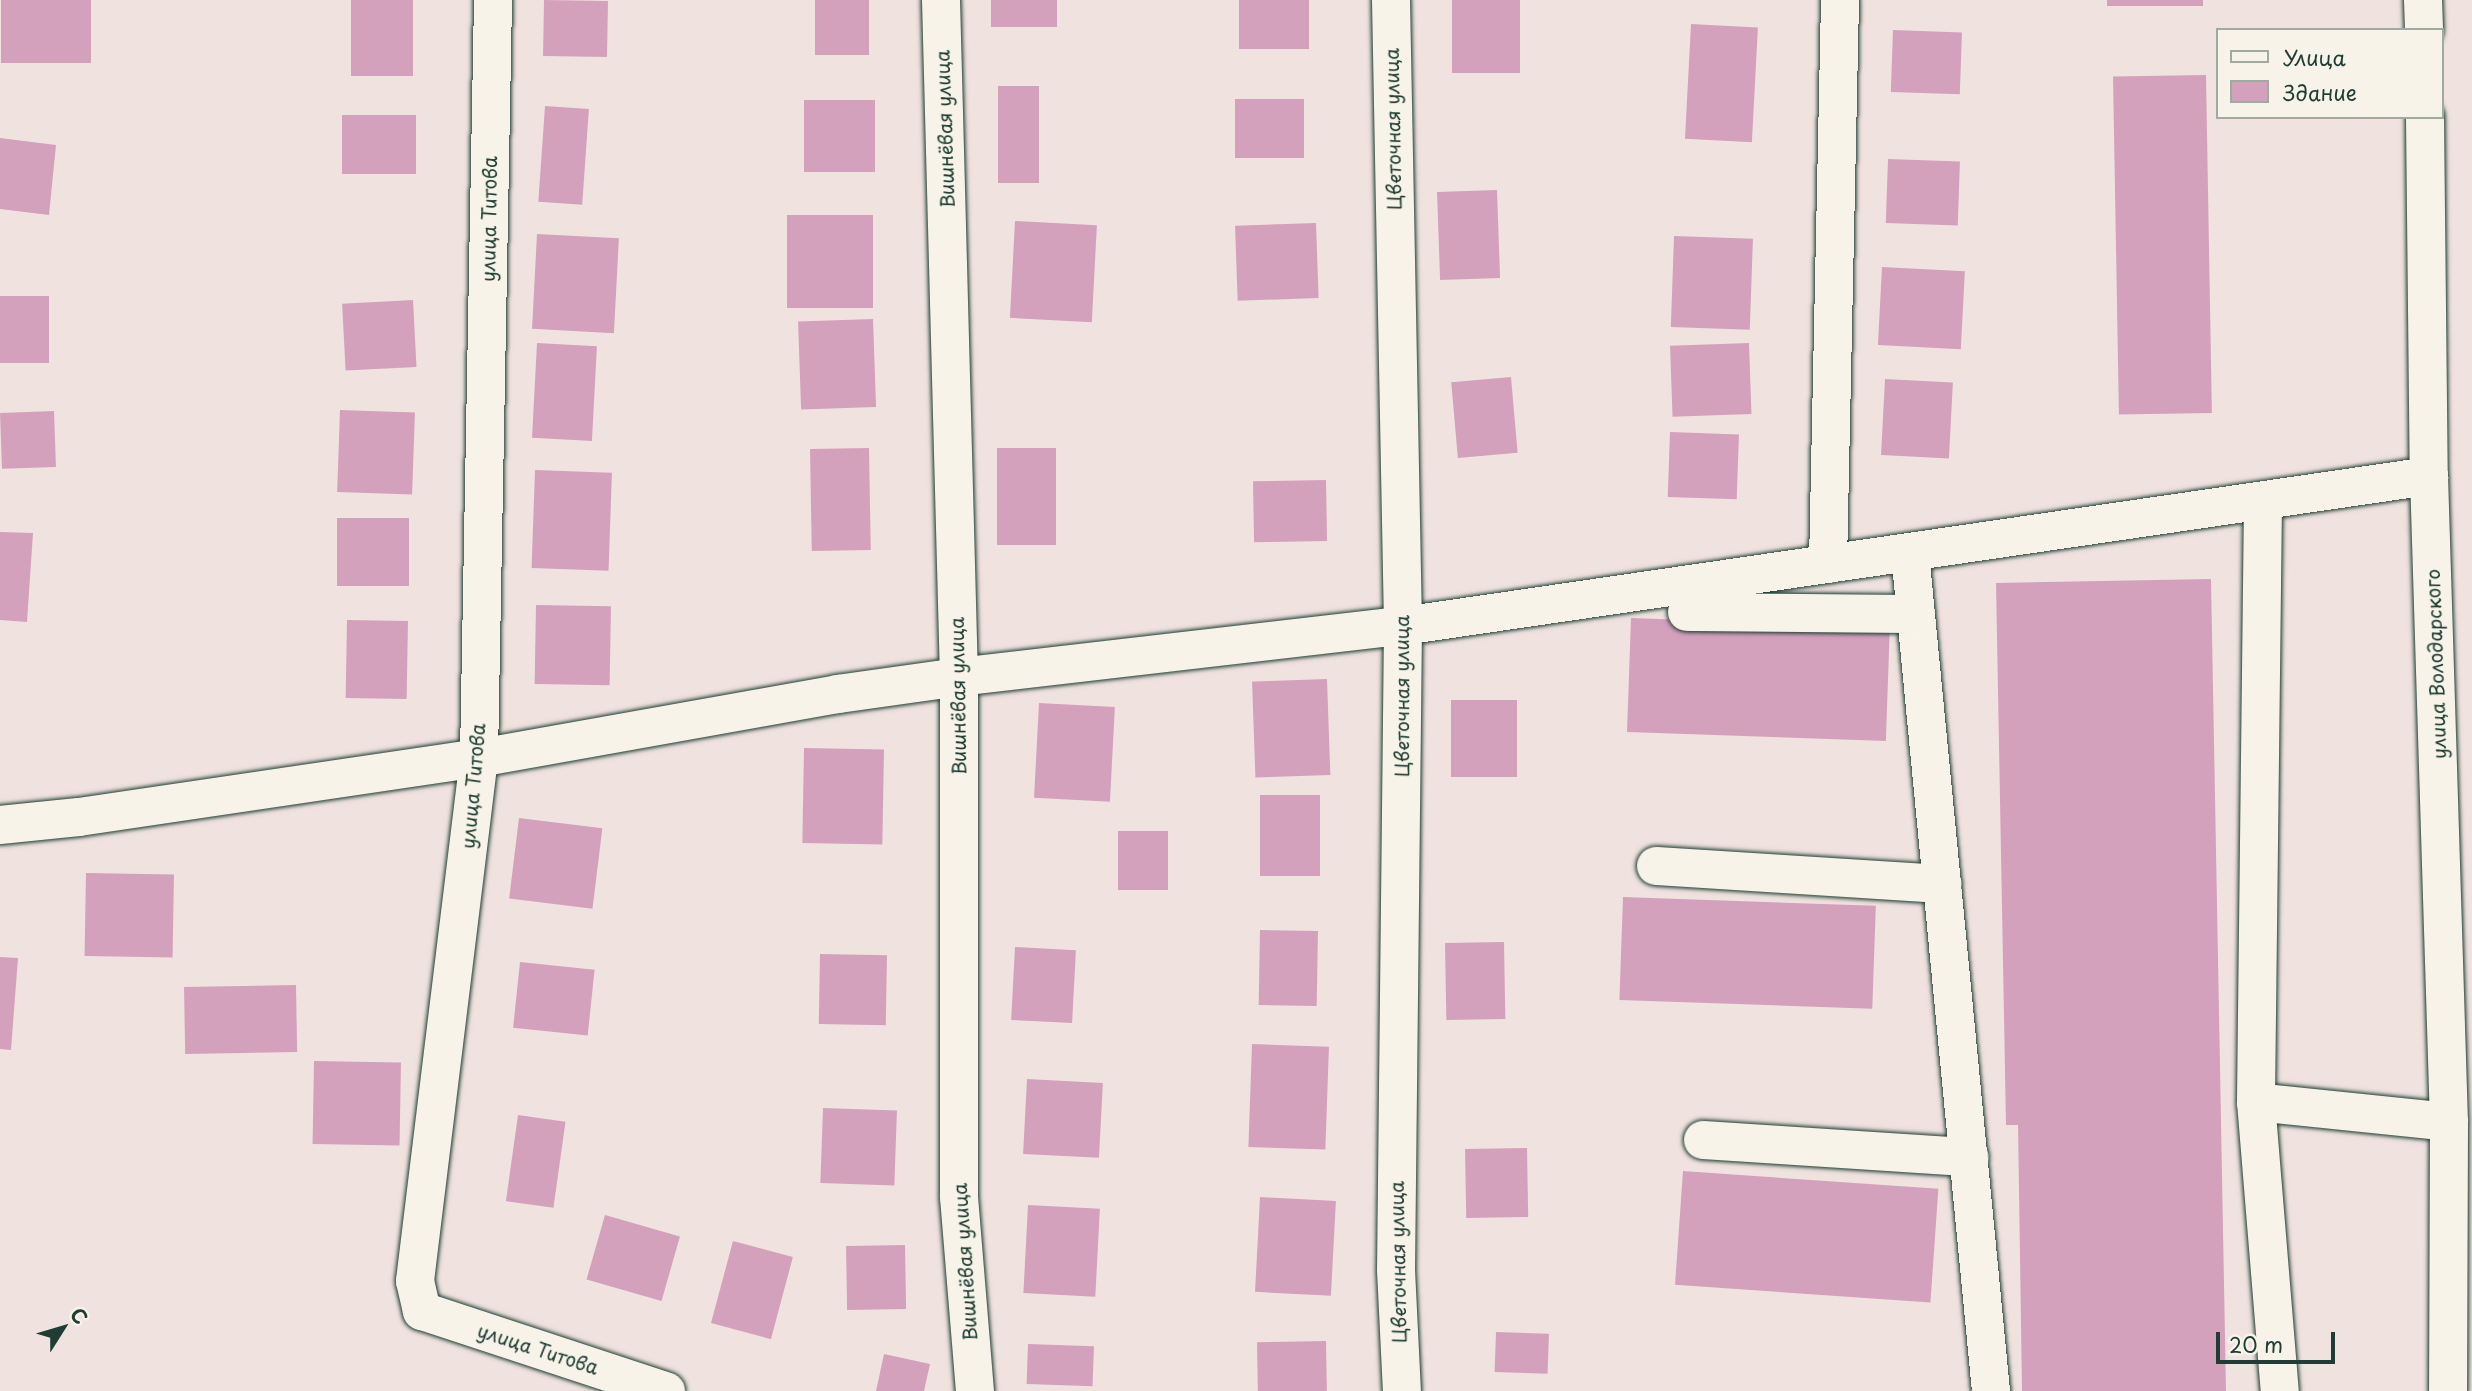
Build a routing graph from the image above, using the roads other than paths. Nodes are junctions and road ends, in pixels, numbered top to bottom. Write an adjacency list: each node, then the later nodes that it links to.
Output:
1 (493, 0): 16 (street, улица Титова)
2 (941, 0): 15 (street, Вишнёвая улица)
3 (1391, 0): 14 (street, Цветочная улица)
4 (1840, 0): 11 (street)
5 (2423, 0): 6 (street)
6 (2424, 28)
7 (2425, 119): 8 (street, улица Володарского)
8 (2429, 477): 9 (street); 21 (street, улица Володарского)
9 (2263, 500): 10 (street); 20 (street)
10 (1910, 553): 11 (street); 13 (street)
11 (1828, 565): 14 (street)
12 (1687, 612): 13 (street)
13 (1916, 614): 19 (street)
14 (1403, 626): 15 (street); 27 (street, Цветочная улица)
15 (959, 677): 16 (street); 26 (street, Вишнёвая улица)
16 (479, 758): 17 (street); 25 (street, улица Титова)
17 (0, 825)
18 (1656, 866): 19 (street)
19 (1942, 884): 23 (street)
20 (2256, 1102): 21 (street); 29 (street)
21 (2449, 1122): 24 (street, улица Володарского)
22 (1703, 1140): 23 (street)
23 (1969, 1157): 28 (street)
24 (2461, 1211): 30 (street, улица Володарского)
25 (666, 1391)
26 (975, 1391)
27 (1402, 1391)
28 (1991, 1391)
29 (2280, 1391)
30 (2448, 1391)

